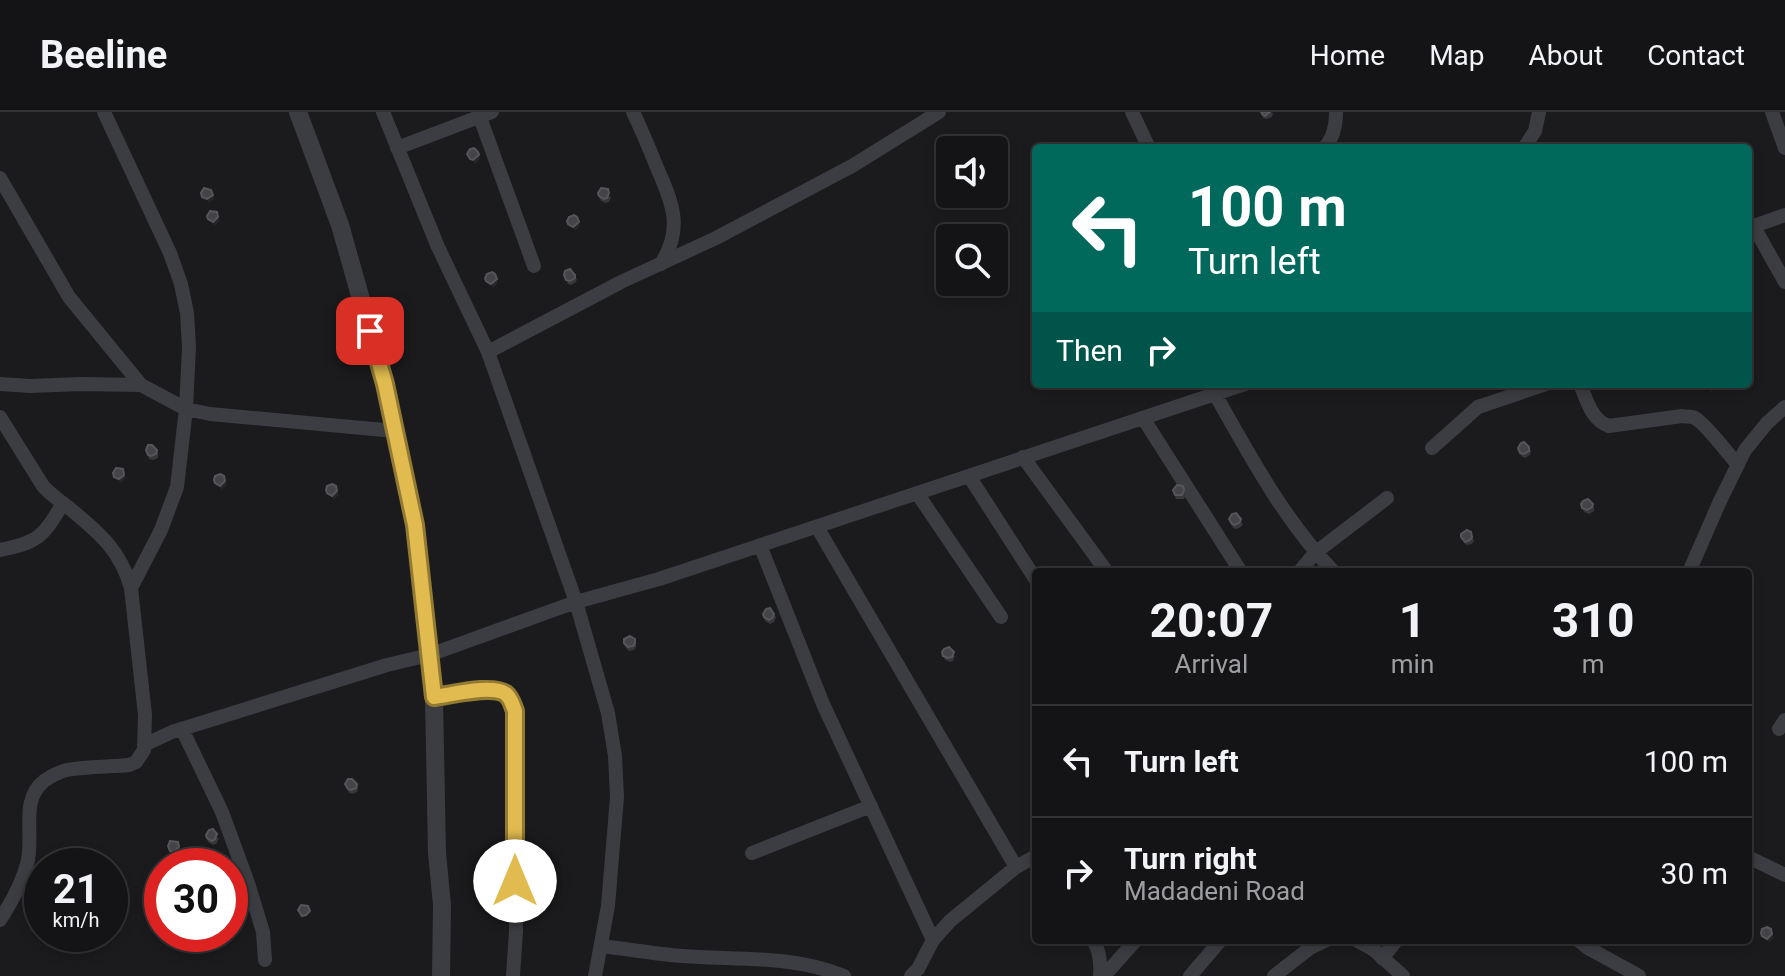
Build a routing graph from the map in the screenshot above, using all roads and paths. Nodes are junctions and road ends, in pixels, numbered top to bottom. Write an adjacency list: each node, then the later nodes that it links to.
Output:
1 (104, 112): 31 (street)
2 (298, 112): 34 (street)
3 (383, 112): 14 (street)
4 (633, 112): 20 (street)
5 (939, 112): 20 (street)
6 (1132, 112): 11 (street)
7 (1336, 112): 12 (street)
8 (1539, 112): 13 (street)
9 (1772, 112): 15 (street)
10 (483, 113): 14 (street); 21 (street)
11 (1147, 144)
12 (1328, 144)
13 (1527, 144)
14 (397, 148): 23 (street)
15 (1785, 148)
16 (0, 178): 25 (street)
17 (1785, 215): 18 (street)
18 (1752, 228)
19 (1752, 230): 22 (street)
20 (661, 264): 23 (street)
21 (534, 266)
22 (1785, 282)
23 (488, 352): 53 (street)
24 (0, 384): 25 (street)
25 (141, 385): 31 (street)
26 (1233, 388): 29 (street)
27 (1534, 388): 35 (street)
28 (1582, 388): 37 (street)
29 (1215, 394): 33 (street); 45 (street)
30 (1785, 407): 37 (street)
31 (186, 409): 34 (street); 52 (street)
32 (0, 417): 41 (street)
33 (1143, 418): 36 (street); 47 (street)
34 (395, 431): 55 (street)
35 (1432, 448)
36 (1023, 457): 38 (street); 46 (street)
37 (1738, 465): 50 (street)
38 (969, 476): 39 (street); 51 (street)
39 (917, 493): 42 (street); 54 (street)
40 (1387, 498): 45 (street)
41 (63, 503): 44 (street); 52 (street)
42 (817, 527): 43 (street); 63 (street)
43 (760, 545): 53 (street); 59 (street)
44 (0, 550)
45 (1315, 553): 48 (street); 49 (street)
46 (1104, 568)
47 (1238, 568)
48 (1302, 568)
49 (1330, 568)
50 (1691, 568)
51 (1032, 574)
52 (131, 588): 58 (street)
53 (576, 602): 55 (street); 74 (street)
54 (1001, 617)
55 (429, 655): 56 (street); 57 (street)
56 (434, 697): 60 (street); 79 (street)
57 (182, 729): 58 (street); 76 (street)
58 (144, 745): 65 (street)
59 (871, 806): 61 (street); 66 (street)
60 (437, 853): 77 (street); 78 (street)
61 (752, 853)
62 (1752, 859): 64 (street)
63 (1029, 862): 66 (street)
64 (1785, 875)
65 (0, 920)
66 (933, 940): 82 (street)
67 (1096, 944): 83 (street)
68 (1132, 944): 83 (street)
69 (1218, 944): 84 (street)
70 (1318, 944): 85 (street)
71 (1362, 944): 75 (street)
72 (1394, 944): 75 (street)
73 (1583, 944): 87 (street)
74 (601, 946): 80 (street); 81 (street)
75 (1382, 958): 86 (street)
76 (265, 960)
77 (429, 976)
78 (441, 976)
79 (513, 976)
80 (595, 976)
81 (844, 976)
82 (911, 976)
83 (1102, 976)
84 (1190, 976)
85 (1274, 976)
86 (1403, 976)
87 (1639, 976)

